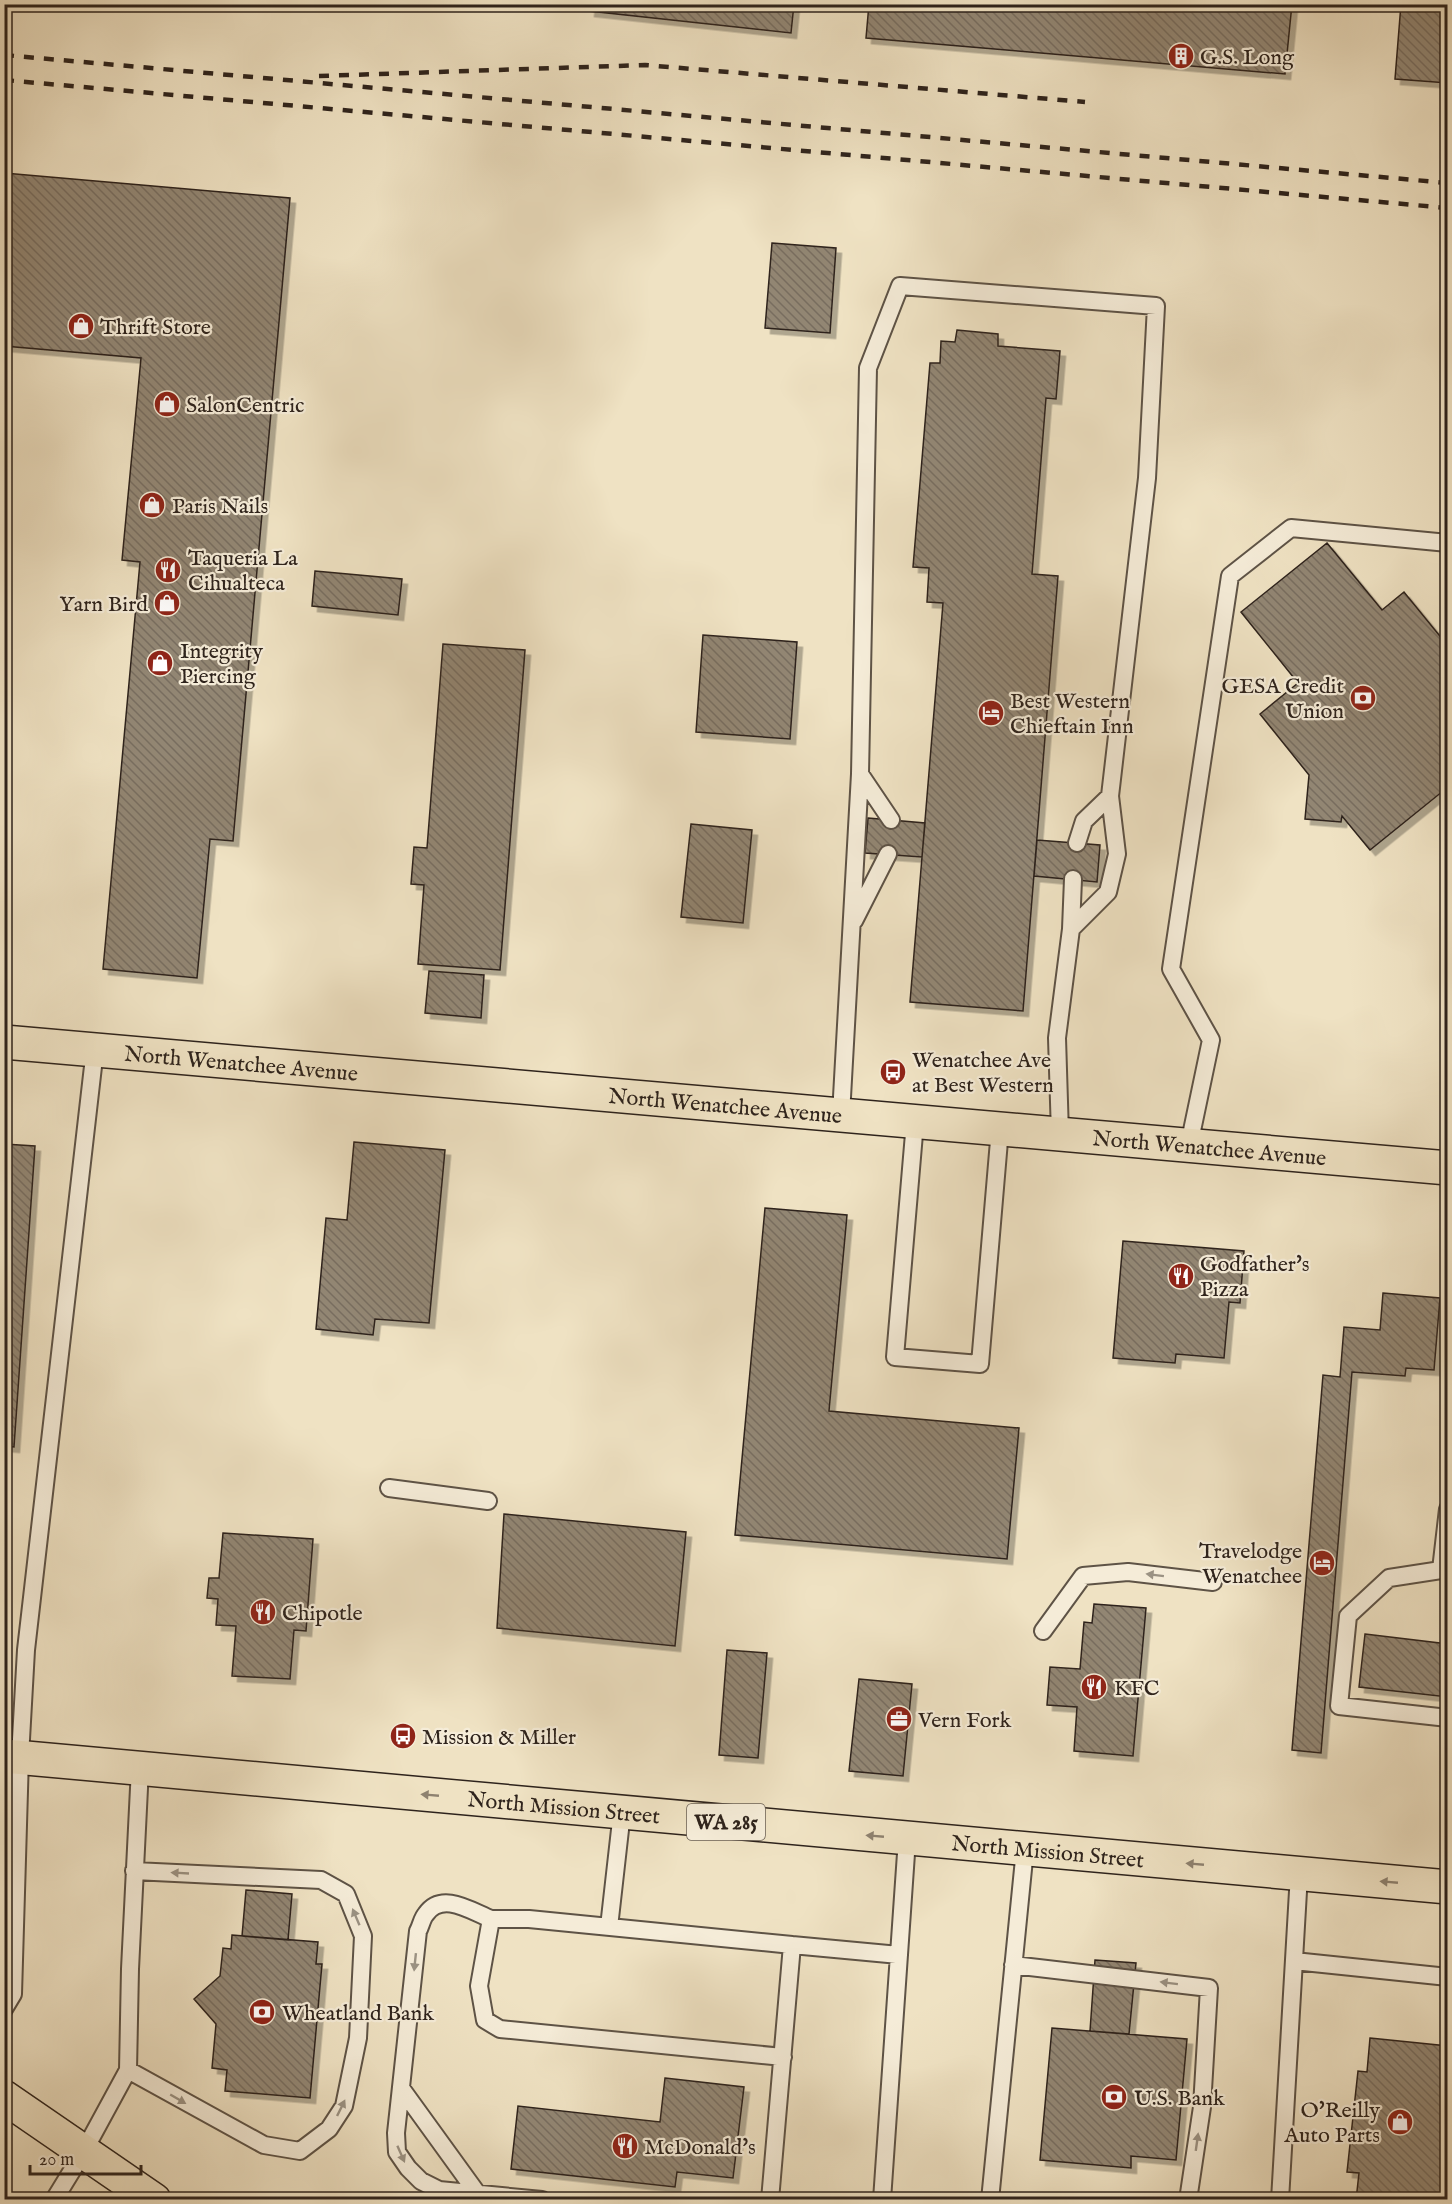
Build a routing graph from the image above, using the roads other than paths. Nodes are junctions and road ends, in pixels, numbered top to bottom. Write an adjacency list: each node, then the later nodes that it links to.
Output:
1 (1448, 543): 16 (lane)
2 (860, 774): 3 (lane); 4 (lane); 8 (lane)
3 (1110, 796): 5 (lane); 9 (lane)
4 (891, 820)
5 (1077, 843)
6 (888, 854): 8 (lane)
7 (1073, 879): 9 (lane)
8 (851, 927): 12 (lane)
9 (1071, 929): 15 (lane)
10 (4, 1042): 11 (main road, North Wenatchee Avenue)
11 (95, 1049): 12 (main road, North Wenatchee Avenue); 24 (lane)
12 (841, 1115): 13 (main road, North Wenatchee Avenue)
13 (915, 1122): 14 (main road, North Wenatchee Avenue); 14 (lane)
14 (1000, 1129): 15 (main road, North Wenatchee Avenue)
15 (1059, 1134): 16 (main road, North Wenatchee Avenue)
16 (1189, 1145): 17 (main road, North Wenatchee Avenue)
17 (1448, 1168)
18 (388, 1488): 19 (lane)
19 (488, 1500)
20 (1448, 1509): 23 (lane)
21 (1213, 1582): 22 (lane, one-way to 22)
22 (1043, 1631)
23 (1448, 1718)
24 (12, 1756): 25 (main road, North Mission Street / WA 285); 39 (lane)
25 (140, 1768): 26 (main road, North Mission Street / WA 285, one-way to 25); 29 (lane)
26 (622, 1812): 27 (main road, North Mission Street / WA 285, one-way to 26); 33 (lane)
27 (907, 1839): 28 (main road, North Mission Street / WA 285); 35 (lane)
28 (1025, 1849): 30 (main road, North Mission Street / WA 285, one-way to 28); 37 (lane)
29 (134, 1871): 41 (lane); 41 (lane, one-way to 29)
30 (1299, 1874): 31 (main road, North Mission Street / WA 285, one-way to 30); 36 (lane)
31 (1448, 1887)
32 (491, 1919): 33 (lane); 40 (lane); 42 (lane, one-way to 42)
33 (609, 1927): 34 (lane)
34 (792, 1946): 35 (lane); 40 (lane)
35 (899, 1954): 50 (lane)
36 (1294, 1961): 38 (lane); 53 (lane)
37 (1013, 1965): 51 (lane); 52 (lane, one-way to 37)
38 (1448, 1977)
39 (4, 2009)
40 (783, 2057): 49 (lane)
41 (128, 2070): 44 (lane)
42 (401, 2088): 45 (lane); 45 (lane, one-way to 45)
43 (4, 2097): 44 (main road)
44 (84, 2151): 46 (lane); 47 (main road)
45 (477, 2193): 48 (lane)
46 (54, 2199)
47 (154, 2199)
48 (542, 2199)
49 (771, 2199)
50 (882, 2199)
51 (990, 2199)
52 (1188, 2199)
53 (1280, 2199)

